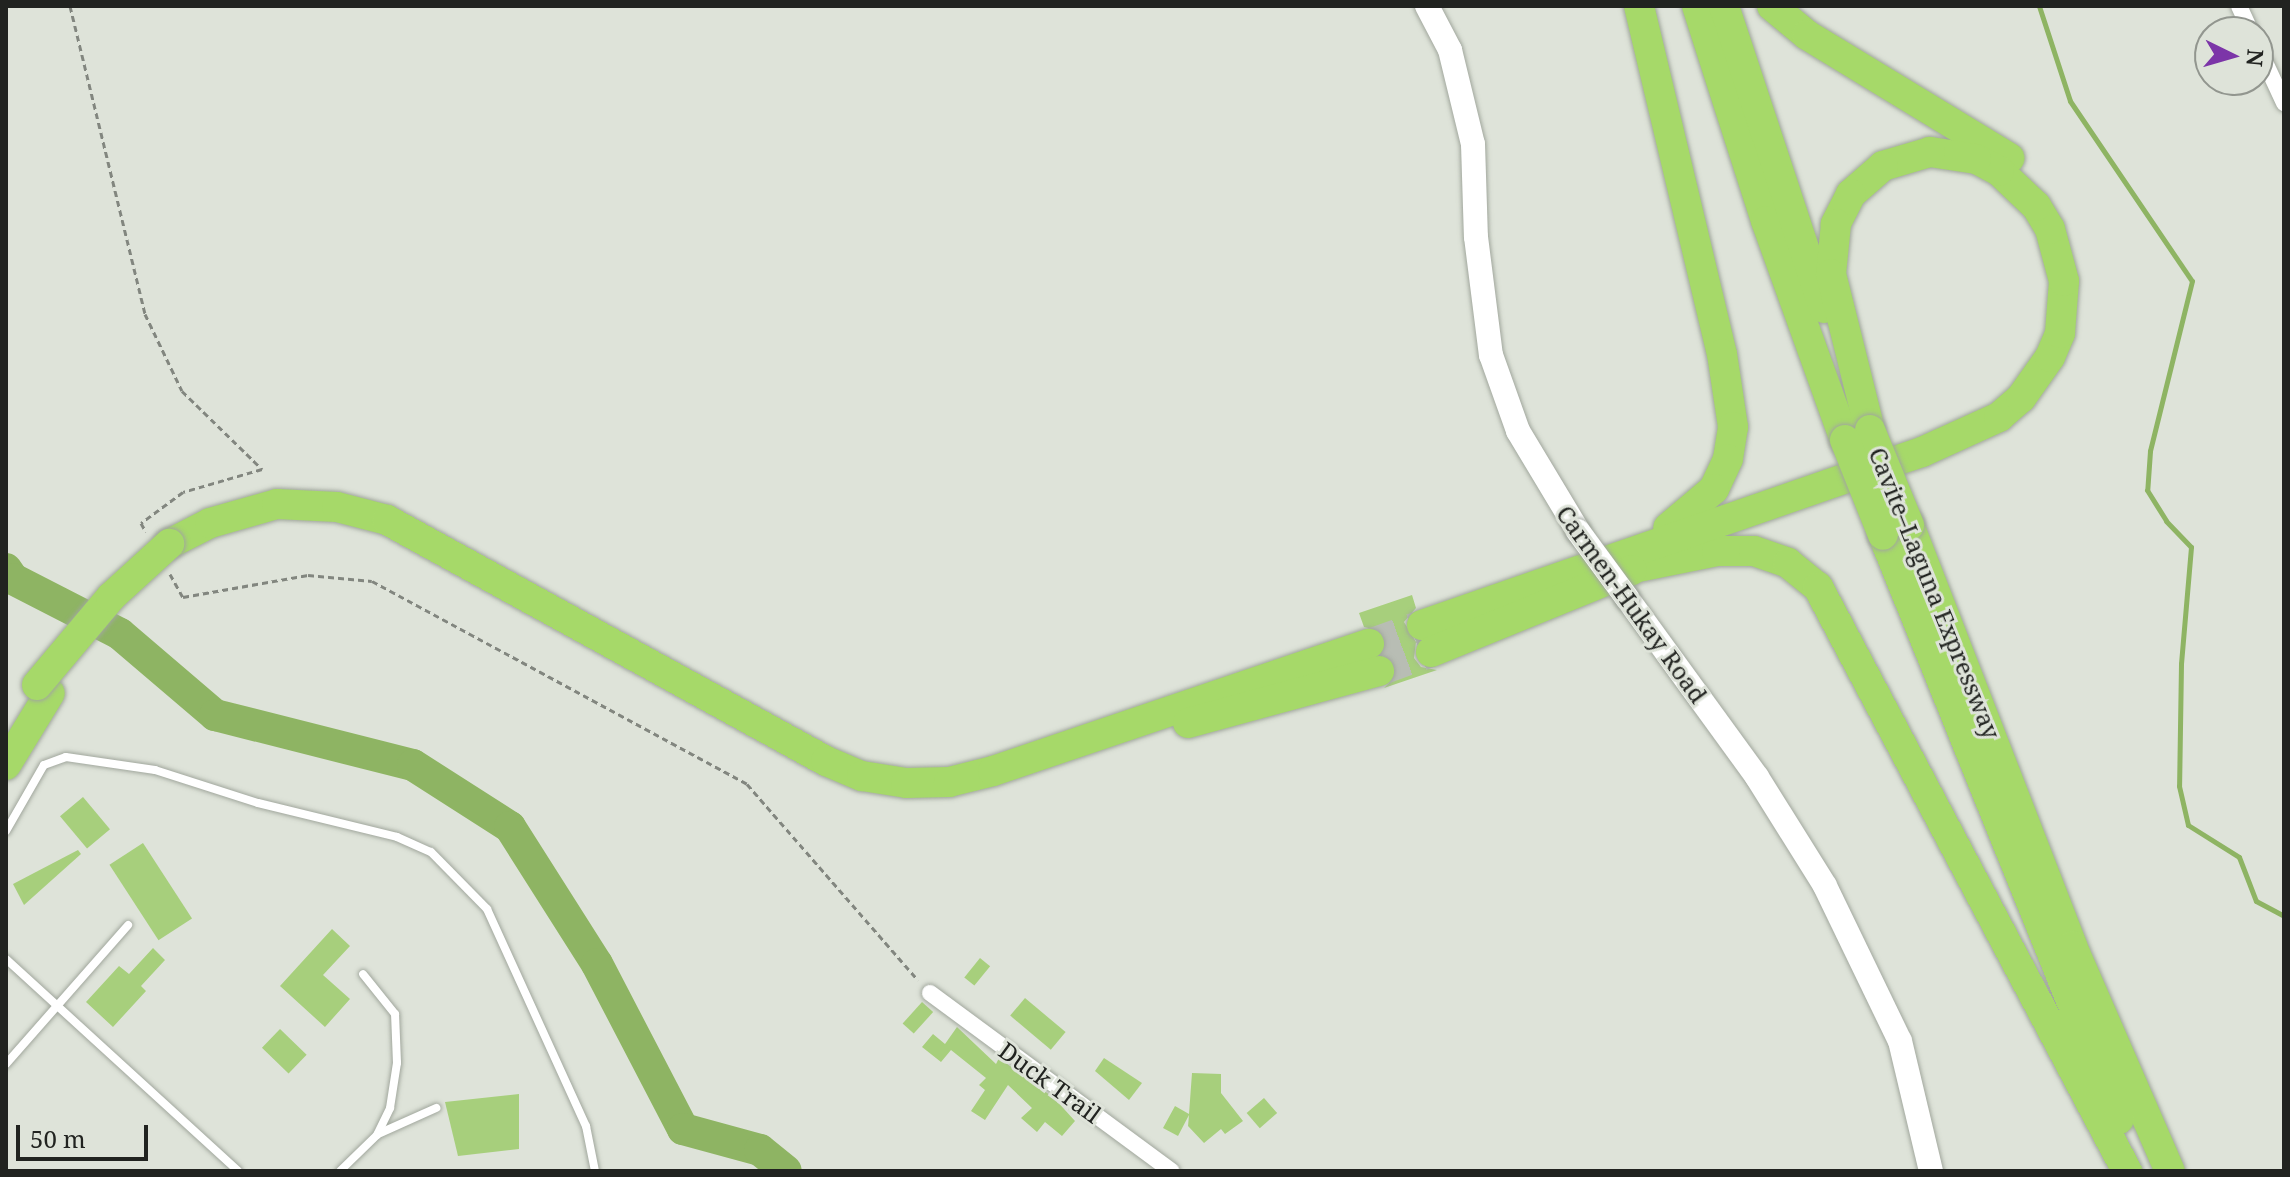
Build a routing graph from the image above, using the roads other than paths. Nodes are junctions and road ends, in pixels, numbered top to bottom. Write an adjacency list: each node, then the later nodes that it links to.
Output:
1 (1427, 6): 29 (street, Carmen-Hukay Road, bridge)
2 (1639, 6): 10 (highway)
3 (1697, 6): 8 (highway, Cavite–Laguna Expressway)
4 (1724, 6): 8 (highway, Cavite–Laguna Expressway)
5 (1772, 6): 10 (highway)
6 (2274, 81): 7 (street)
7 (2284, 103)
8 (1857, 435): 9 (highway, Cavite–Laguna Expressway, bridge); 10 (highway)
9 (1896, 530): 31 (highway, Cavite–Laguna Expressway); 32 (highway, Cavite–Laguna Expressway)
10 (1634, 559): 11 (highway); 30 (highway)
11 (1427, 638)
12 (1374, 657): 13 (highway)
13 (43, 689): 14 (highway); 15 (highway)
14 (6, 735)
15 (6, 765)
16 (6, 831): 27 (lane)
17 (128, 925): 21 (lane)
18 (6, 959): 21 (lane)
19 (363, 974): 24 (lane)
20 (930, 993): 28 (street, Duck Trail)
21 (57, 1007): 22 (lane); 25 (lane)
22 (6, 1064)
23 (436, 1108): 24 (lane)
24 (377, 1135): 26 (lane)
25 (238, 1171)
26 (340, 1171)
27 (595, 1171)
28 (1171, 1171)
29 (1931, 1171)
30 (2127, 1171)
31 (2143, 1171)
32 (2170, 1171)

